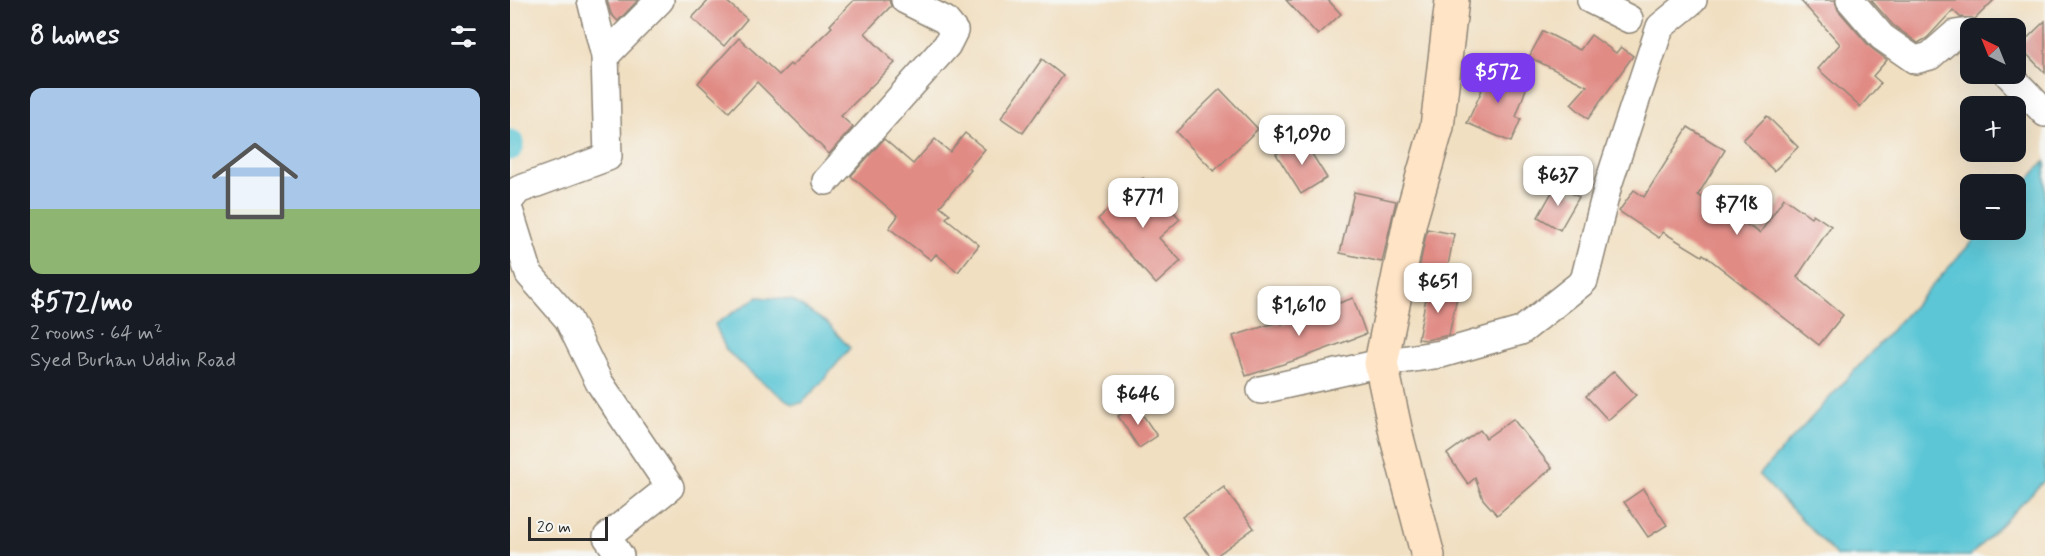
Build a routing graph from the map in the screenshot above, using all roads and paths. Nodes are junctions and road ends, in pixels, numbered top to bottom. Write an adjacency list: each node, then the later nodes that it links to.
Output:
1 (591, 0): 10 (street)
2 (660, 0): 10 (street)
3 (905, 0): 13 (street)
4 (1452, 0): 16 (street)
5 (1590, 0): 8 (street)
6 (1693, 0): 16 (street)
7 (1850, 0): 9 (street)
8 (1629, 19)
9 (1960, 33)
10 (605, 56): 14 (street)
11 (2017, 84): 12 (street)
12 (2045, 113)
13 (826, 181)
14 (510, 200)
15 (510, 213): 18 (street)
16 (1381, 363): 17 (street); 19 (street)
17 (1261, 390)
18 (620, 556)
19 (1428, 556)

